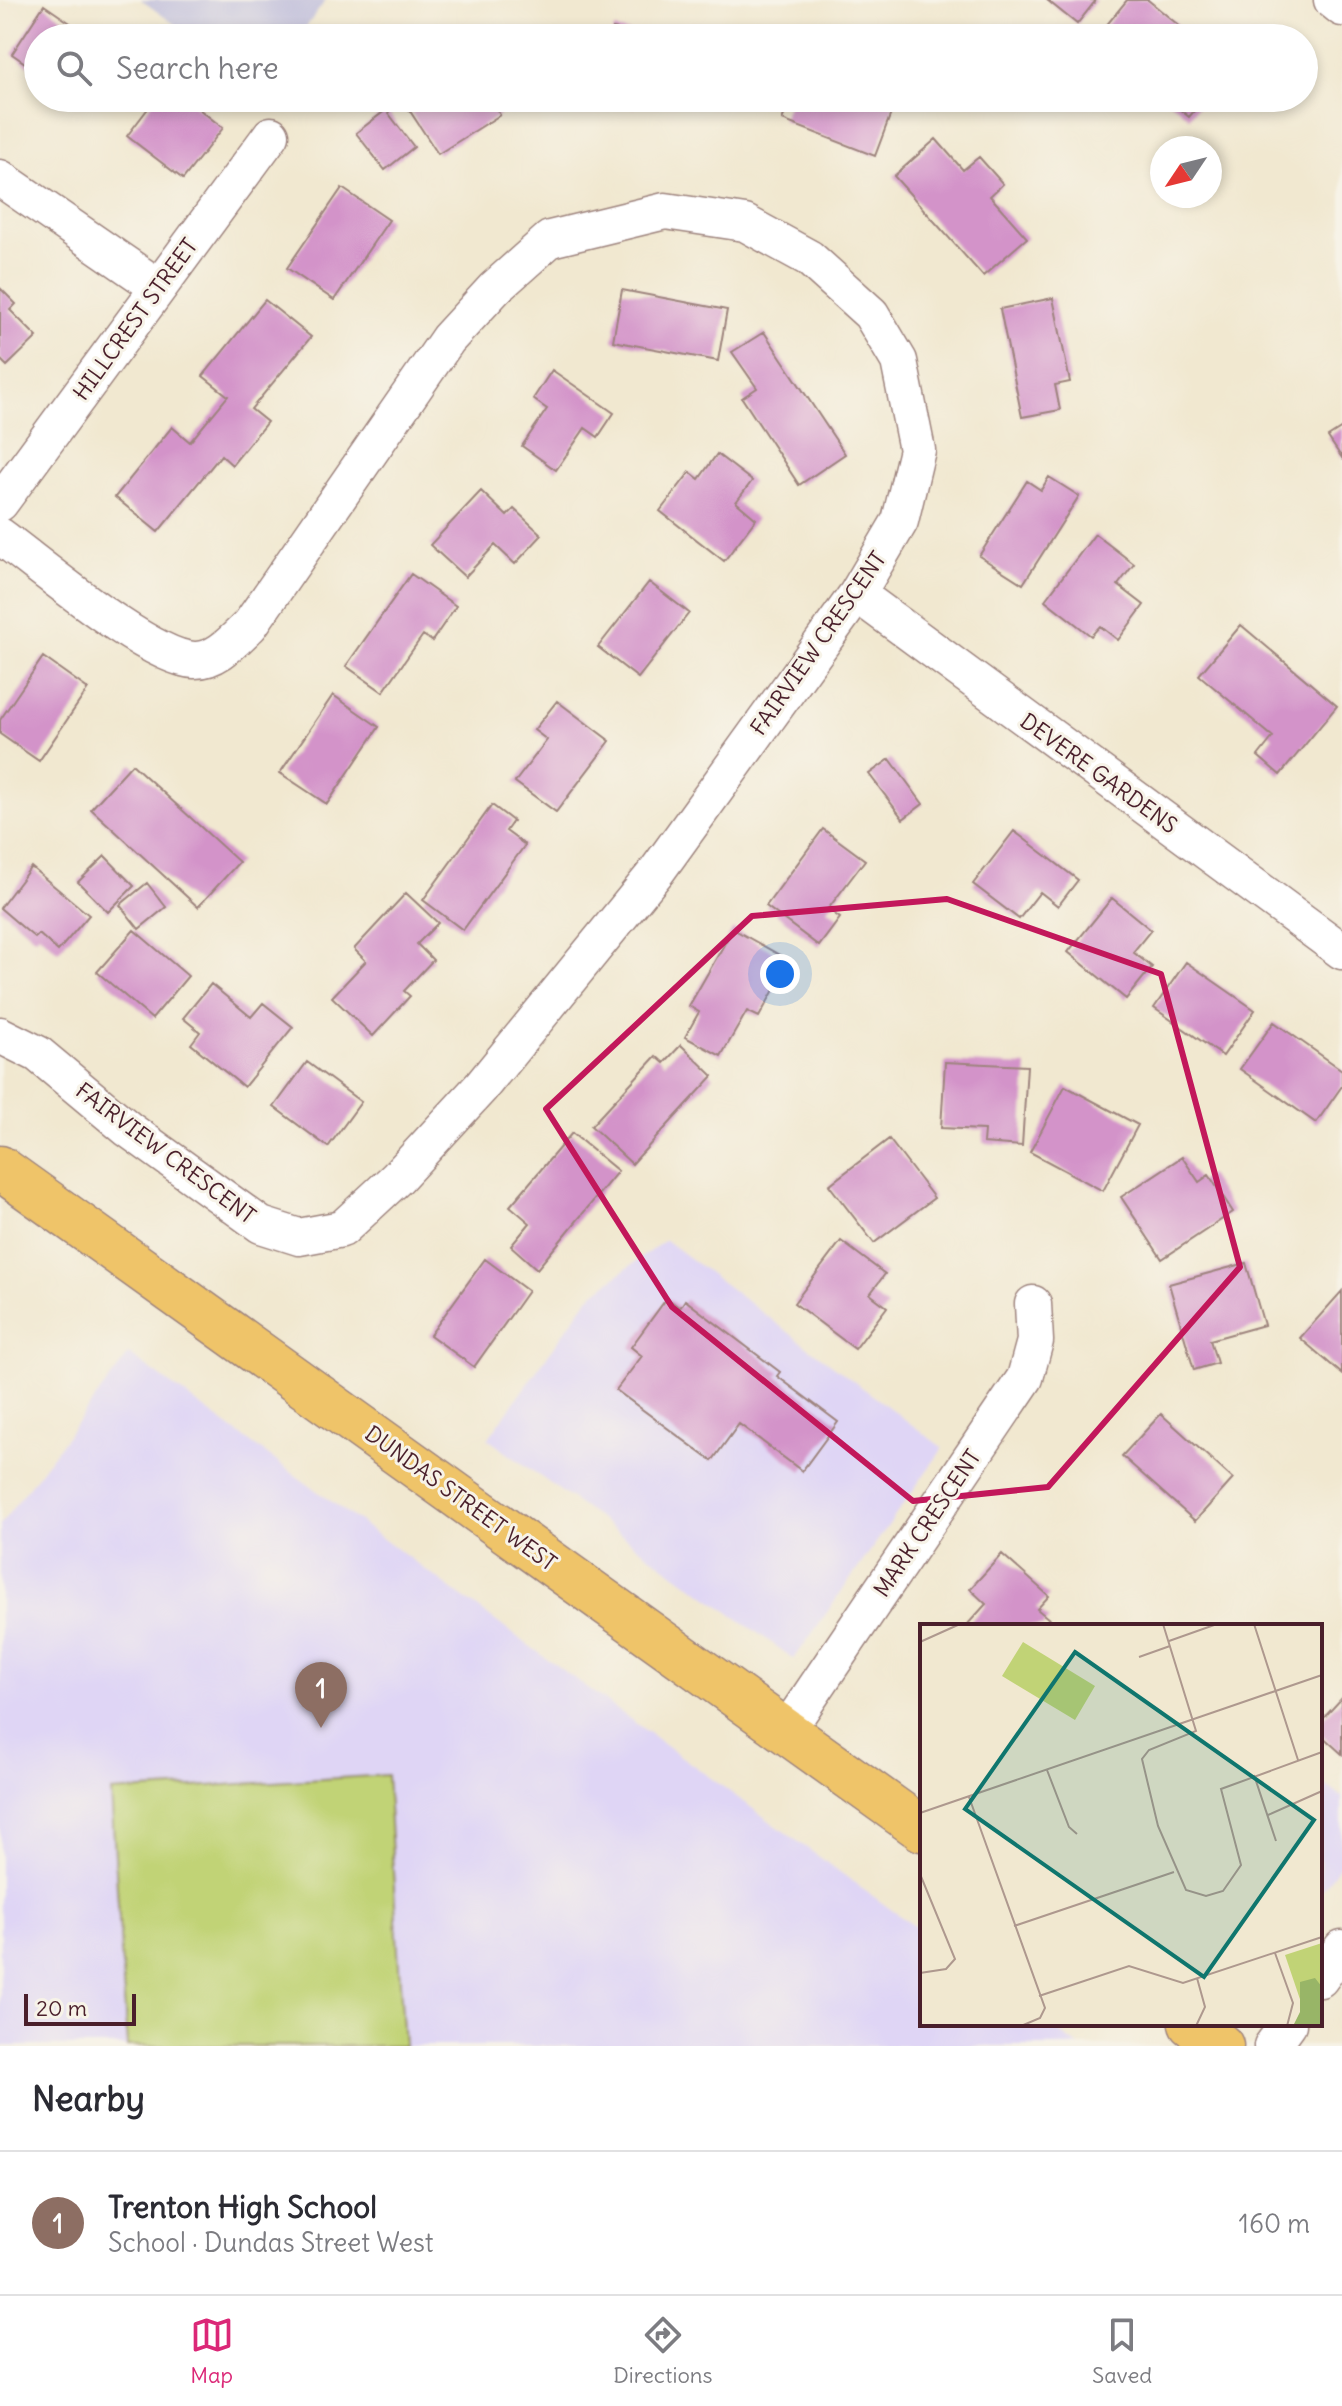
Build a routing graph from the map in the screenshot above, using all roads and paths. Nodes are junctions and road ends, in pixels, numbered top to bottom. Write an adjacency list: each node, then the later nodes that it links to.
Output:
1 (1332, 0): 2 (street)
2 (1342, 8)
3 (271, 135): 5 (street, HILLCREST STREET)
4 (0, 178): 5 (street)
5 (158, 287): 6 (street, HILLCREST STREET)
6 (0, 503)
7 (0, 536): 8 (street, FAIRVIEW CRESCENT)
8 (857, 594): 9 (street, DEVERE GARDENS); 10 (street, FAIRVIEW CRESCENT)
9 (1342, 951)
10 (0, 1035)
11 (0, 1168): 13 (main road, DUNDAS STREET WEST)
12 (1033, 1304): 13 (street, MARK CRESCENT)
13 (787, 1730): 14 (main road, DUNDAS STREET WEST)
14 (920, 1828)
15 (1342, 1948): 16 (street)
16 (1322, 1976)
17 (1194, 2026): 19 (main road)
18 (1287, 2026): 20 (street)
19 (1221, 2046)
20 (1272, 2046)

